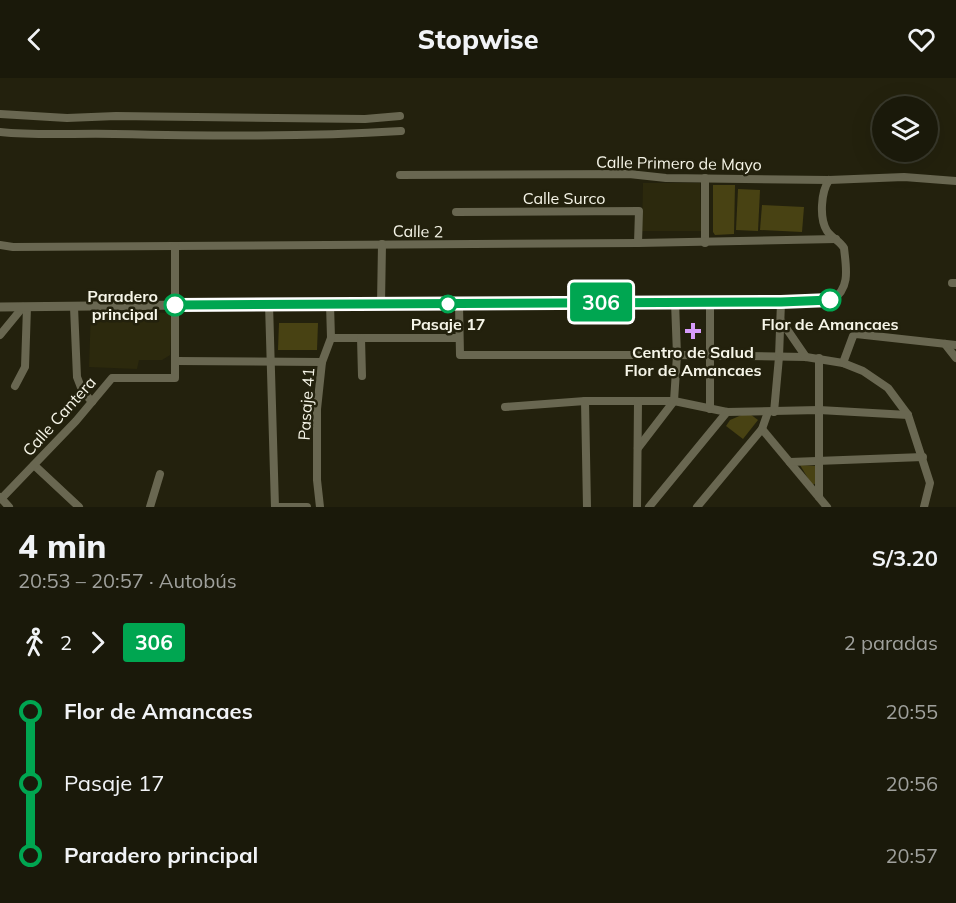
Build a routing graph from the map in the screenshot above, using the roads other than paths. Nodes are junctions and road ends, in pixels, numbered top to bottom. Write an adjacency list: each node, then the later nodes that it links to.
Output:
1 (0, 114): 2 (street)
2 (400, 116)
3 (401, 131): 4 (street)
4 (0, 132)
5 (400, 175): 6 (street, Calle Primero de Mayo)
6 (705, 178): 7 (street, Calle Primero de Mayo); 12 (street)
7 (830, 180): 8 (street, Calle Primero de Mayo); 10 (street)
8 (956, 181)
9 (456, 212): 11 (street, Calle Surco)
10 (836, 239): 12 (street, Calle 2); 16 (street)
11 (638, 243): 12 (street, Calle 2); 13 (street, Calle 2)
12 (705, 243)
13 (382, 244): 15 (street, Calle 2); 23 (street)
14 (0, 245): 15 (street, Calle 2)
15 (176, 246): 24 (street)
16 (832, 300): 19 (street)
17 (675, 302): 18 (street); 20 (street); 35 (street)
18 (710, 302): 19 (street); 36 (street)
19 (781, 302): 28 (street)
20 (459, 303): 23 (street); 32 (street)
21 (269, 304): 22 (street); 24 (street); 42 (street)
22 (330, 304): 23 (street); 30 (street, Pasaje 41)
23 (381, 304)
24 (176, 305): 27 (street); 41 (street)
25 (0, 307): 26 (street)
26 (25, 307): 27 (street); 29 (street); 46 (street)
27 (74, 307): 50 (street)
28 (781, 320): 37 (street); 38 (street)
29 (0, 335)
30 (331, 338): 31 (street); 43 (street, Pasaje 41)
31 (361, 338): 32 (street); 45 (street)
32 (459, 338): 35 (street)
33 (945, 344): 34 (street); 40 (street); 44 (street)
34 (956, 345)
35 (676, 355): 36 (street); 49 (street)
36 (710, 355): 37 (street); 52 (street)
37 (779, 357): 38 (street); 55 (street)
38 (806, 357): 39 (street)
39 (819, 358): 44 (street); 53 (street)
40 (956, 358)
41 (176, 360): 42 (street); 50 (street, Calle Cantera)
42 (271, 362): 43 (street); 69 (street)
43 (322, 362): 72 (street, Pasaje 41)
44 (843, 363): 56 (street)
45 (362, 376)
46 (15, 386)
47 (585, 401): 48 (street); 51 (street); 73 (street)
48 (639, 401): 49 (street); 58 (street)
49 (674, 401): 52 (street); 58 (street)
50 (92, 402): 62 (street, Calle Cantera)
51 (505, 407)
52 (710, 409): 54 (street)
53 (819, 410): 55 (street); 56 (street); 60 (street)
54 (728, 412): 55 (street); 75 (street)
55 (771, 412): 57 (street)
56 (908, 415): 59 (street)
57 (762, 429): 61 (street); 76 (street)
58 (638, 448): 74 (street)
59 (923, 457): 60 (street); 78 (street)
60 (819, 461): 61 (street); 64 (street)
61 (790, 462): 64 (street)
62 (34, 465): 65 (street, Calle Cantera); 67 (street)
63 (160, 474): 68 (street)
64 (819, 497): 77 (street)
65 (0, 498): 66 (street)
66 (9, 507)
67 (79, 507)
68 (150, 507)
69 (275, 507)
70 (279, 507): 71 (street)
71 (307, 507)
72 (320, 507)
73 (587, 507)
74 (637, 507)
75 (649, 507)
76 (697, 507)
77 (827, 507)
78 (924, 507)

